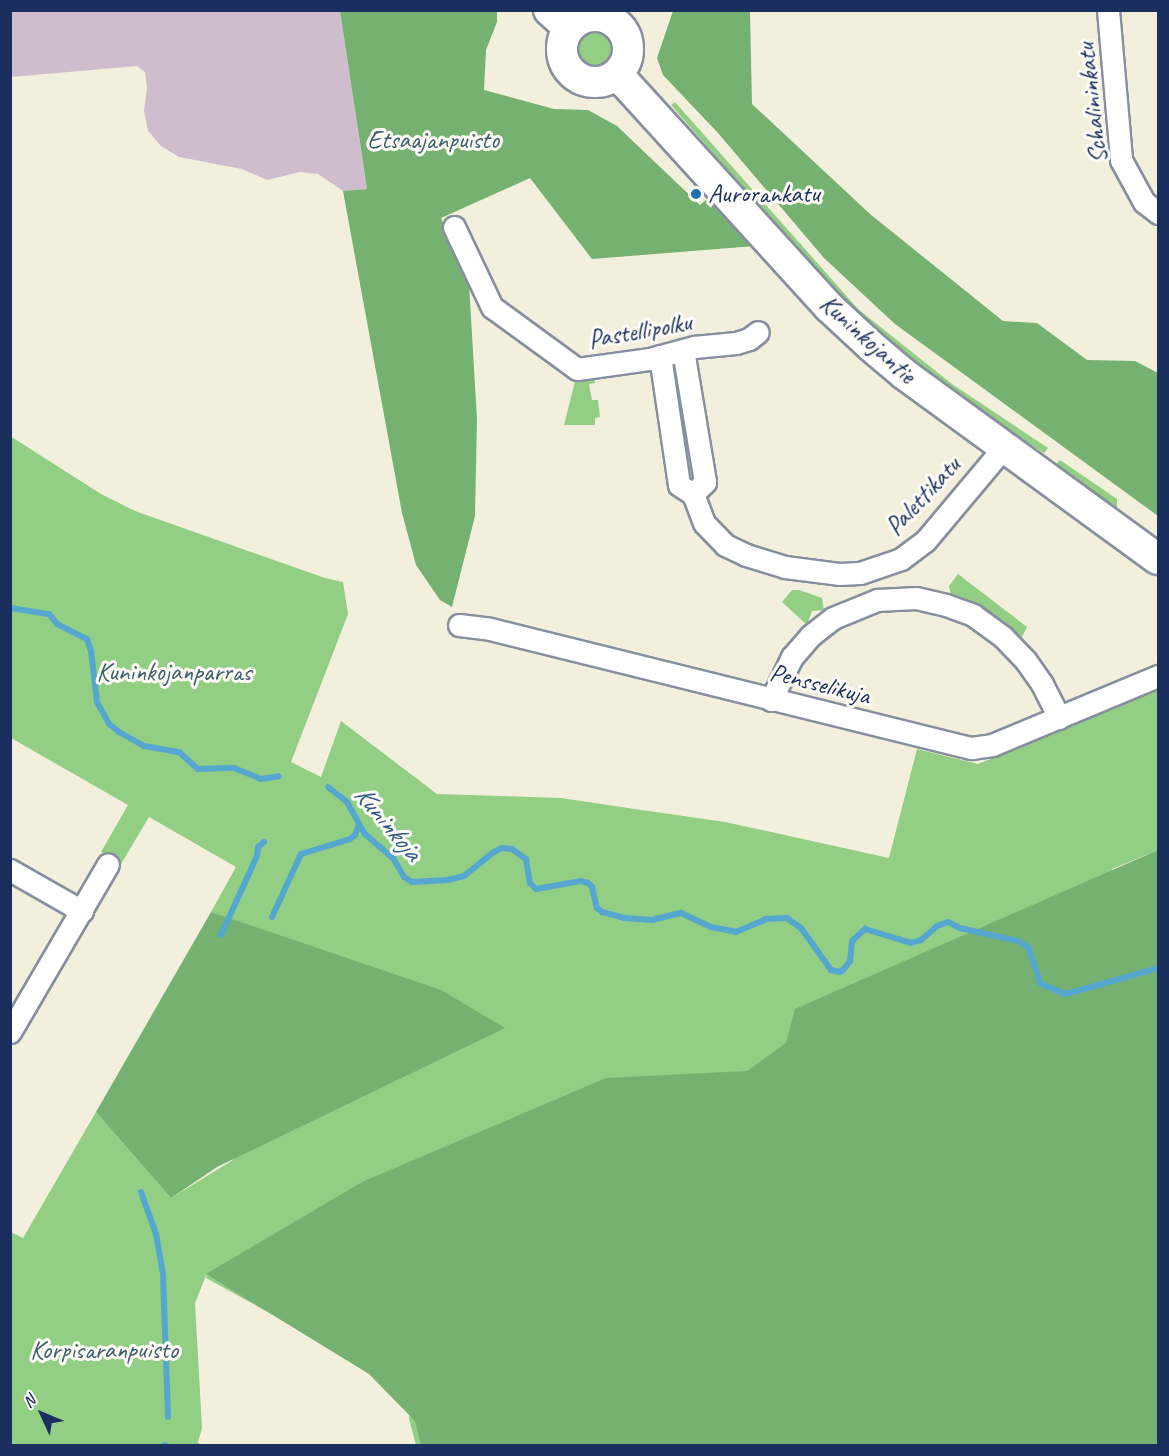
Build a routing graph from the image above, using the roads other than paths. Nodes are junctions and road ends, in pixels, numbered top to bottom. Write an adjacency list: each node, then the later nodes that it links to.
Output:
1 (1108, 10): 5 (street, Schalininkatu)
2 (615, 15): 3 (main road); 4 (main road)
3 (559, 19): 4 (main road)
4 (616, 74): 10 (main road, Kuninkojantie)
5 (1158, 213)
6 (454, 227): 9 (street, Pastellipolku)
7 (758, 332): 8 (street, Pastellipolku)
8 (683, 350): 9 (street, Pastellipolku); 11 (street)
9 (660, 356): 11 (street, Palettikatu)
10 (1004, 447): 12 (main road, Kuninkojantie); 13 (street, Palettikatu)
11 (693, 494): 13 (street, Palettikatu)
12 (1158, 559)
13 (871, 571): 14 (street)
14 (877, 600): 17 (street); 18 (street)
15 (459, 625): 17 (street, Pensselikuja)
16 (1158, 676): 18 (street, Pensselikuja)
17 (771, 700): 18 (street, Pensselikuja)
18 (1059, 718)
19 (108, 864): 21 (street)
20 (10, 870): 21 (street)
21 (82, 911): 22 (street)
22 (10, 1032)

